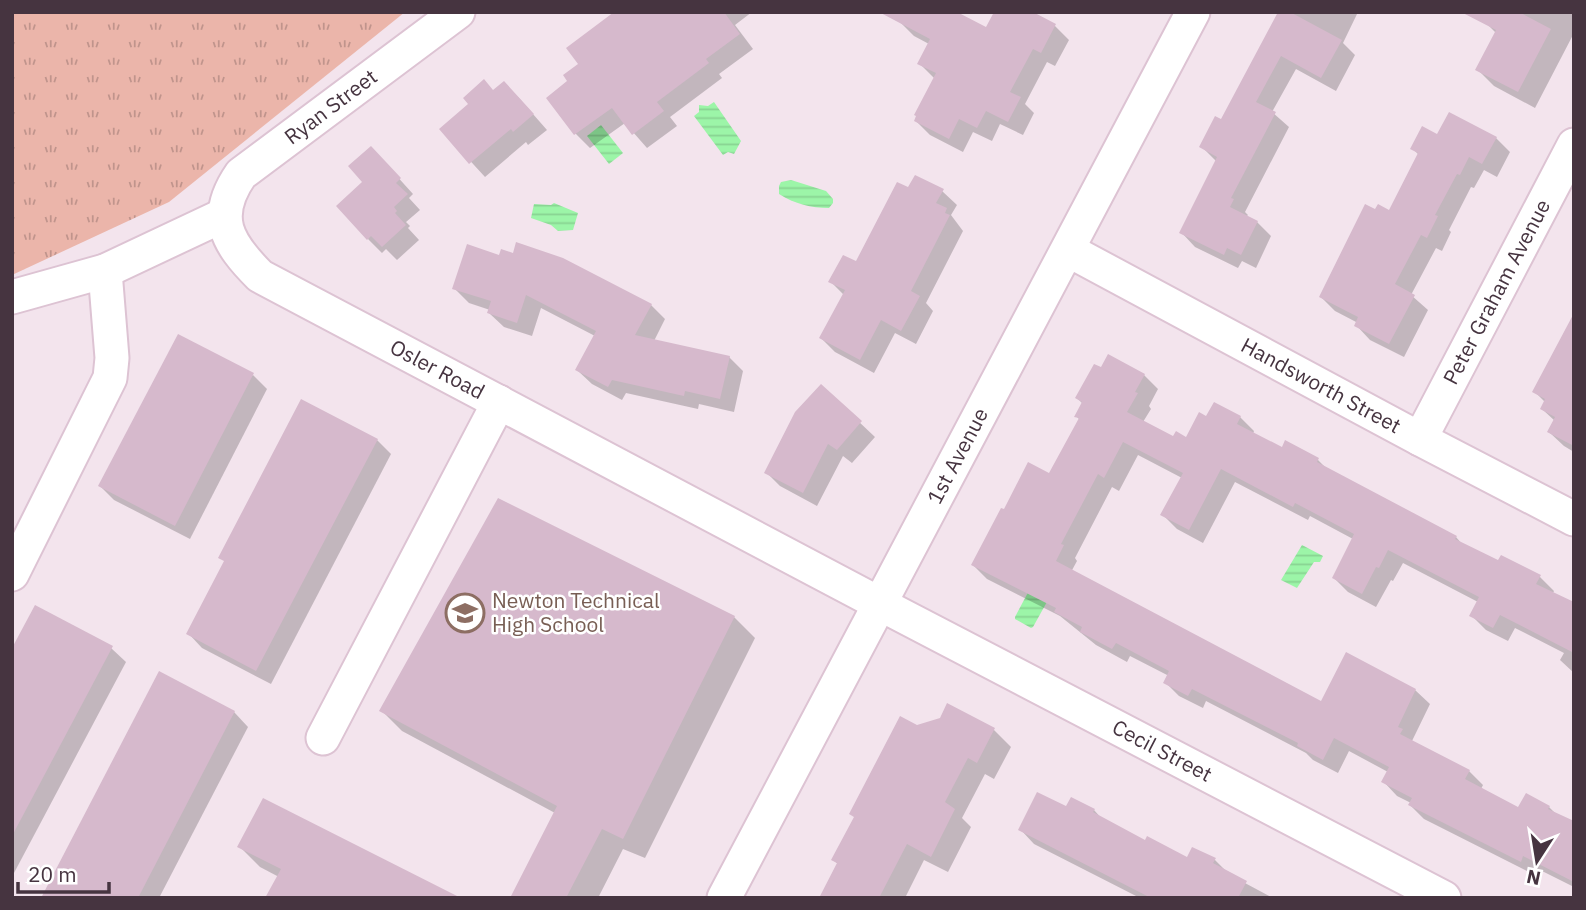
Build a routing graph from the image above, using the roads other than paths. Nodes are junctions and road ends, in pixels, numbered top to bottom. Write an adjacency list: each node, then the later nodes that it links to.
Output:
1 (458, 12): 4 (street, Ryan Street)
2 (1192, 12): 5 (street, 1st Avenue)
3 (1574, 145): 9 (street, Peter Graham Avenue)
4 (224, 215): 6 (street); 8 (street, Osler Road)
5 (1068, 250): 9 (street, Handsworth Street); 12 (street, 1st Avenue)
6 (105, 271): 7 (street); 11 (street)
7 (12, 297)
8 (499, 402): 12 (street, Osler Road); 13 (street)
9 (1420, 439): 10 (street, Handsworth Street)
10 (1574, 519)
11 (12, 574)
12 (880, 604): 14 (street, 1st Avenue); 15 (street, Cecil Street)
13 (323, 738)
14 (724, 898)
15 (1444, 898)

